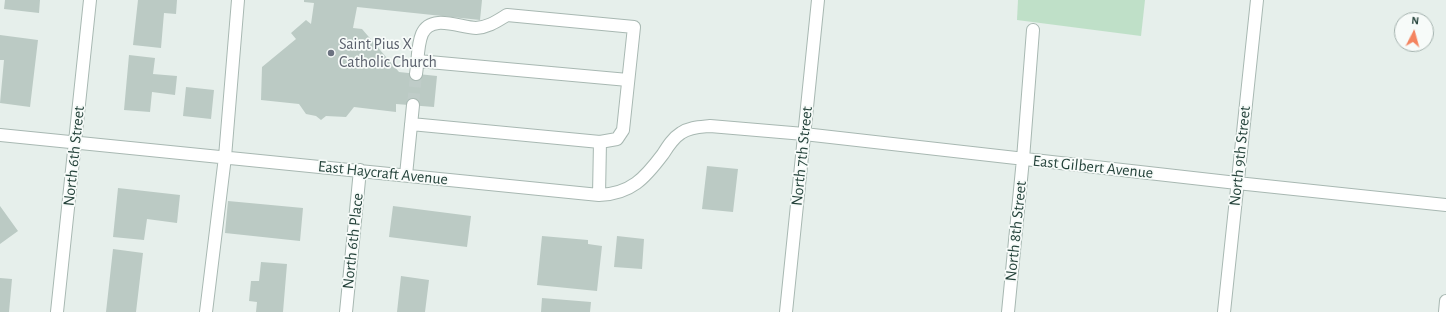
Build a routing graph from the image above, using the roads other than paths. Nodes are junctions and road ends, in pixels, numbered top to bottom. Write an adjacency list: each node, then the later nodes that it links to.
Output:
1 (90, 0): 15 (street, North 6th Street)
2 (238, 0): 16 (street)
3 (818, 0): 12 (street, North 7th Street)
4 (1257, 0): 20 (street, North 9th Street)
5 (1033, 30): 17 (street, North 8th Street)
6 (418, 61): 7 (street); 8 (street); 8 (street)
7 (416, 74)
8 (628, 80): 14 (street)
9 (413, 105): 10 (street)
10 (411, 124): 14 (street); 19 (street)
11 (741, 128): 12 (street, East Gilbert Avenue); 21 (street, East Haycraft Avenue)
12 (804, 134): 17 (street, East Gilbert Avenue); 27 (street, North 7th Street)
13 (0, 135): 15 (street, East Haycraft Avenue)
14 (600, 142): 21 (street)
15 (76, 143): 16 (street, East Haycraft Avenue); 24 (street, North 6th Street)
16 (225, 157): 18 (street, East Haycraft Avenue); 25 (street)
17 (1023, 159): 20 (street, East Gilbert Avenue); 28 (street, North 8th Street)
18 (360, 170): 19 (street, East Haycraft Avenue); 26 (street, North 6th Place)
19 (406, 175): 21 (street, East Haycraft Avenue)
20 (1237, 183): 22 (street, East Gilbert Avenue); 29 (street, North 9th Street)
21 (599, 195)
22 (1446, 205)
23 (1446, 301): 30 (street)
24 (57, 312)
25 (206, 312)
26 (346, 312)
27 (786, 312)
28 (1008, 312)
29 (1224, 312)
30 (1445, 312)

